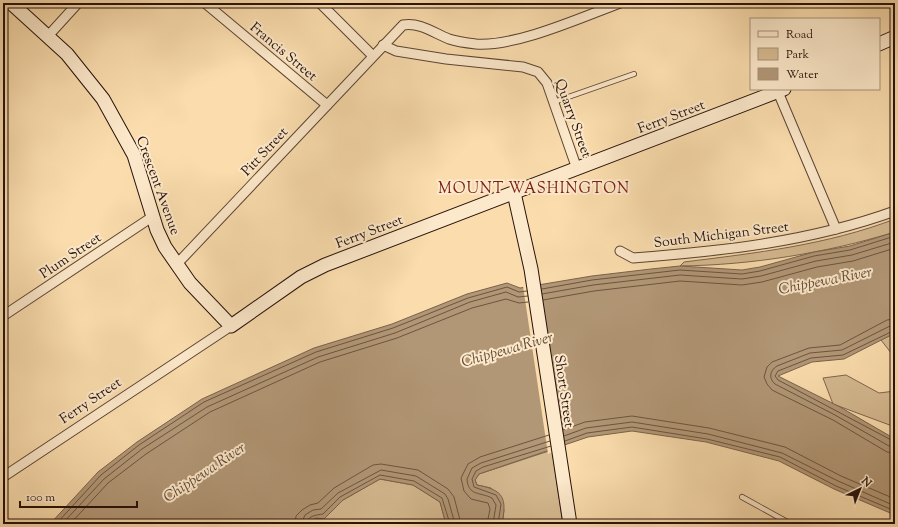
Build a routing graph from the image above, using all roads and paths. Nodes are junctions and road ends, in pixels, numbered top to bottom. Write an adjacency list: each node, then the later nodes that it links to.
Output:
1 (11, 3): 6 (main road, Crescent Avenue)
2 (78, 3): 6 (street)
3 (205, 3): 14 (street, Francis Street)
4 (320, 3): 10 (street)
5 (620, 3): 9 (street, Pitt Street)
6 (48, 36): 18 (main road, Crescent Avenue)
7 (895, 37): 8 (main road)
8 (880, 44)
9 (383, 45): 10 (street, Pitt Street); 13 (street, Quarry Street)
10 (372, 55): 14 (street, Pitt Street)
11 (634, 74): 13 (lane)
12 (781, 90): 15 (main road, Ferry Street); 19 (street)
13 (554, 102): 15 (street, Quarry Street)
14 (327, 105): 21 (street, Pitt Street)
15 (577, 169): 16 (main road, Ferry Street)
16 (514, 193): 23 (main road, Ferry Street); 26 (main road, Short Street)
17 (895, 211): 19 (street, South Michigan Street)
18 (152, 217): 21 (main road, Crescent Avenue); 22 (street, Plum Street)
19 (836, 229): 20 (street, South Michigan Street)
20 (620, 252)
21 (176, 265): 23 (main road, Crescent Avenue)
22 (3, 316)
23 (231, 326): 24 (street, Ferry Street)
24 (3, 477)
25 (742, 497): 27 (lane)
26 (570, 524)
27 (792, 524)

